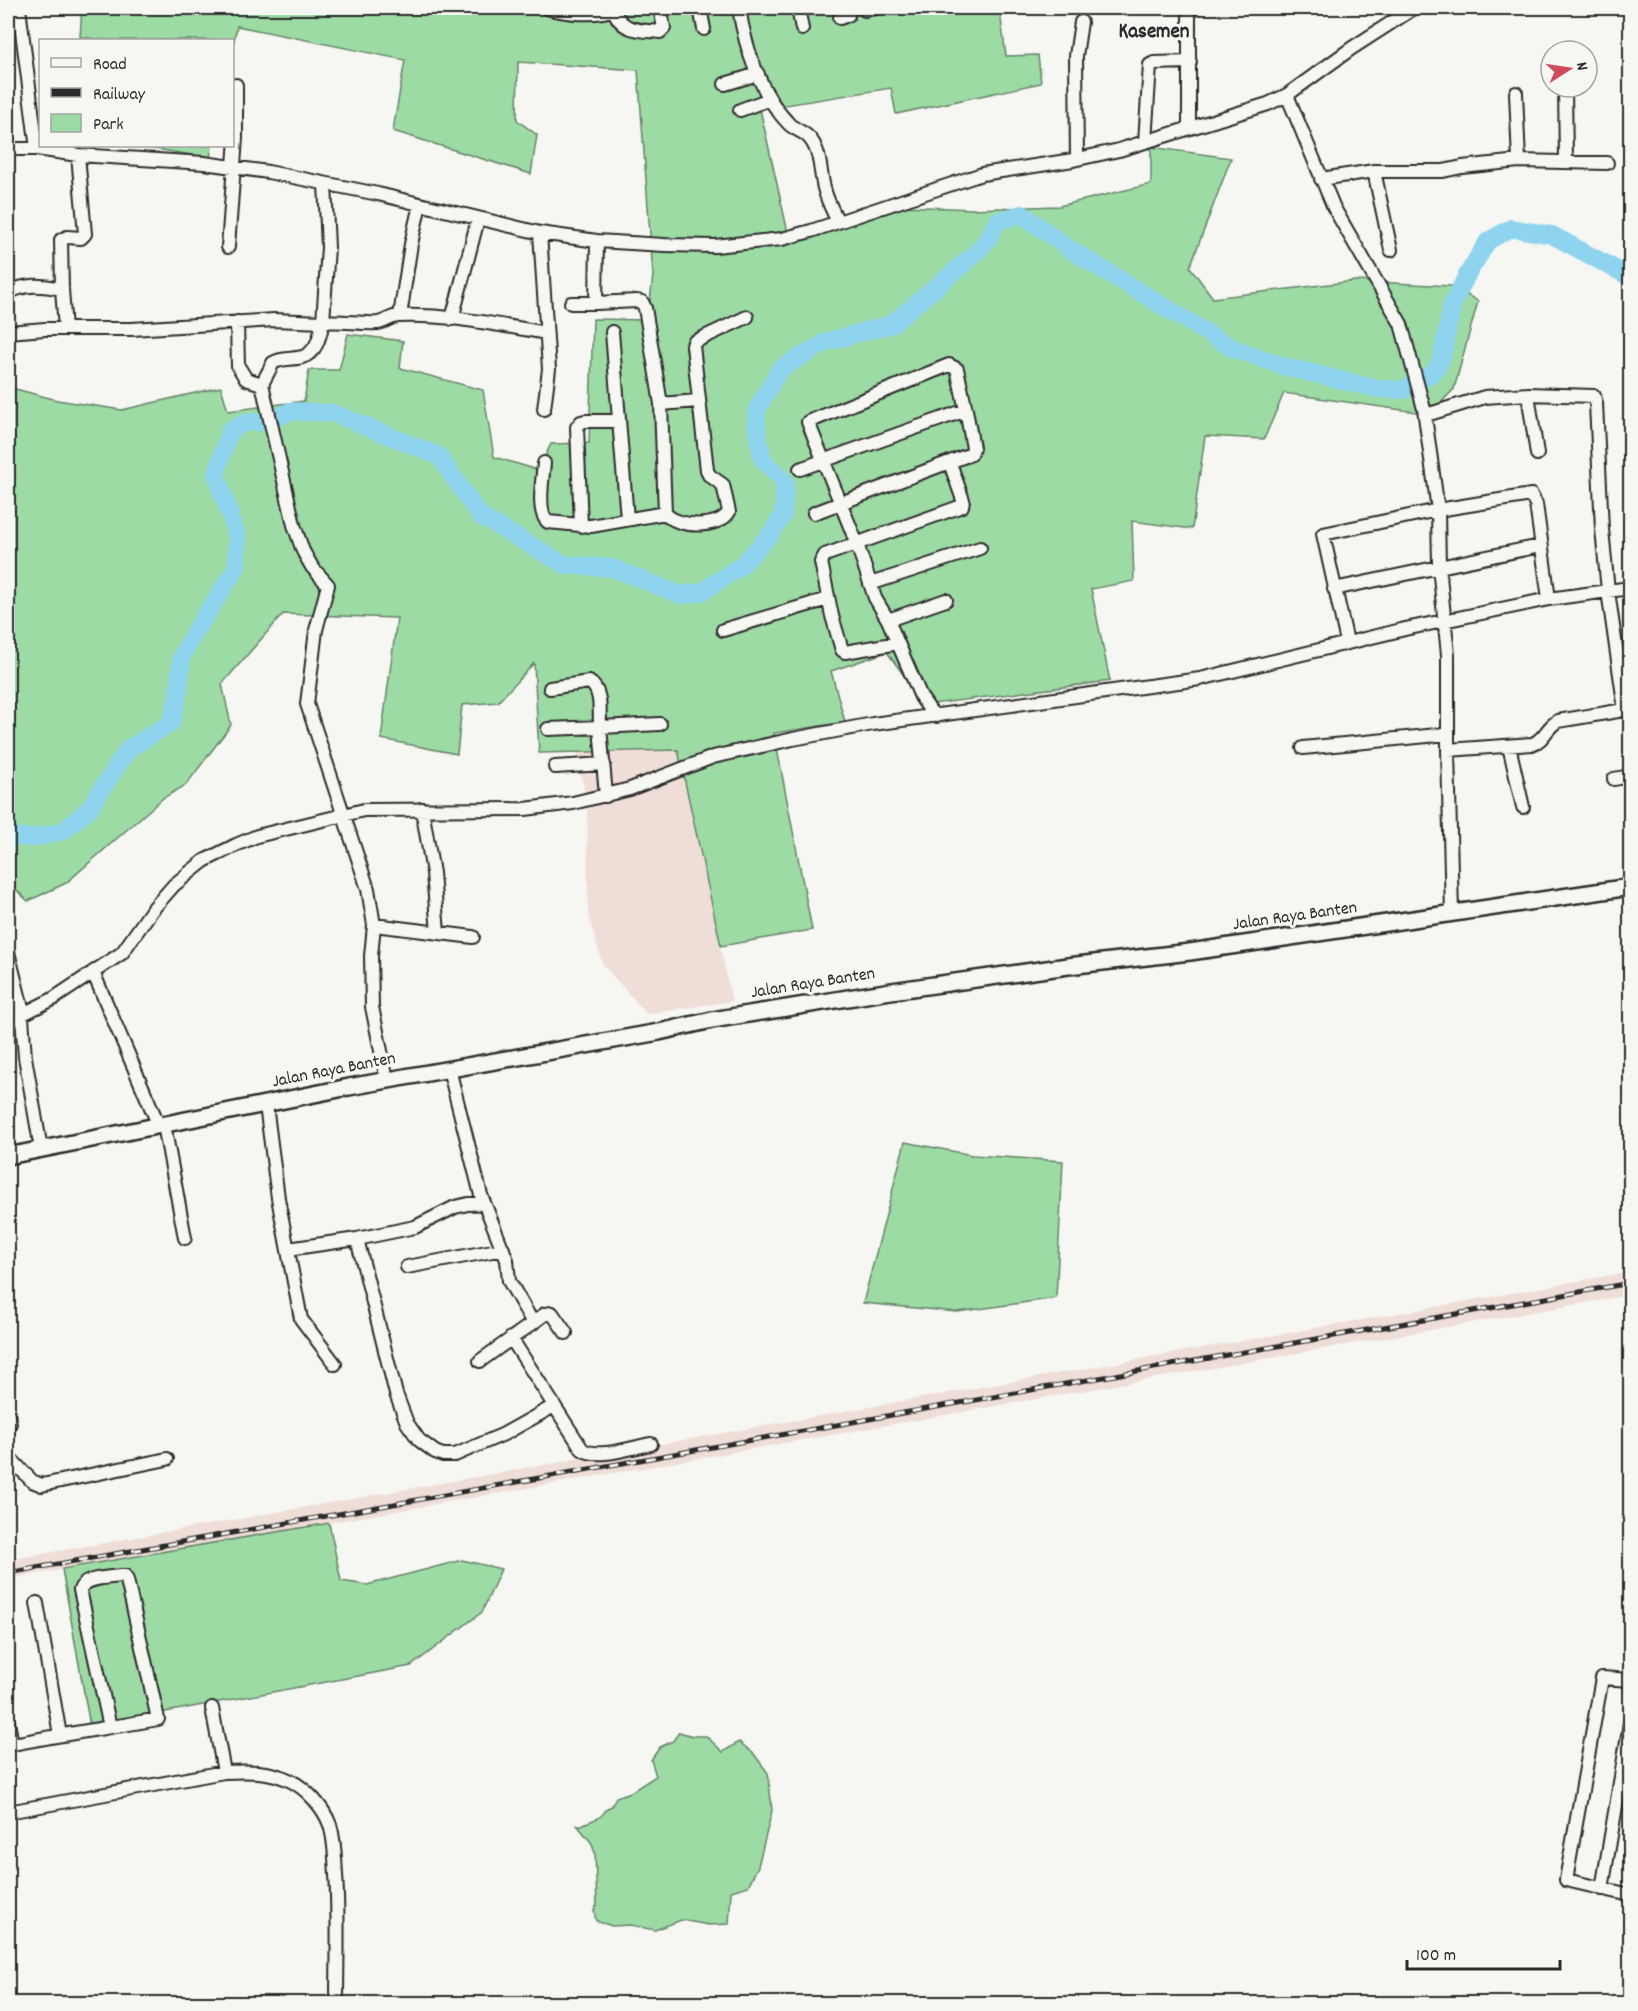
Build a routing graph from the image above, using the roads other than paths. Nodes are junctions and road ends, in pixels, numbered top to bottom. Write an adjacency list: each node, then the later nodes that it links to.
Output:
1 (19, 8): 26 (street)
2 (547, 8): 9 (street)
3 (614, 8): 4 (street); 9 (street)
4 (660, 8)
5 (700, 8): 12 (street)
6 (739, 8): 15 (street)
7 (798, 8): 13 (street)
8 (1414, 8): 19 (street)
9 (587, 10)
10 (1189, 17): 14 (street)
11 (1081, 22): 28 (street)
12 (704, 29)
13 (802, 29)
14 (1190, 62): 23 (street); 24 (street)
15 (758, 74): 16 (street); 20 (street)
16 (725, 84)
17 (236, 85): 32 (street)
18 (1516, 93): 29 (street)
19 (1287, 95): 23 (street); 34 (street)
20 (770, 99): 22 (street); 38 (street)
21 (1565, 99): 30 (street)
22 (740, 111)
23 (1189, 128): 24 (street)
24 (1145, 142): 28 (street)
25 (8, 149): 26 (street)
26 (37, 149): 27 (street)
27 (78, 154): 32 (street); 43 (street)
28 (1077, 159): 38 (street)
29 (1519, 161): 30 (street); 33 (street)
30 (1566, 161): 31 (street)
31 (1608, 163)
32 (234, 169): 35 (street); 41 (street)
33 (1374, 171): 34 (street); 42 (street)
34 (1321, 179): 62 (street)
35 (325, 184): 36 (street); 51 (street)
36 (420, 204): 37 (street); 47 (street)
37 (478, 219): 39 (street); 49 (street)
38 (838, 222): 40 (street)
39 (540, 233): 40 (street); 55 (street)
40 (597, 241): 46 (street)
41 (228, 247)
42 (1391, 250)
43 (62, 289): 44 (street); 52 (street)
44 (8, 293)
45 (571, 303): 46 (street)
46 (596, 303): 59 (street)
47 (400, 316): 49 (street); 51 (street)
48 (747, 317): 58 (street)
49 (452, 319): 55 (street)
50 (237, 322): 51 (street); 52 (street); 56 (street)
51 (323, 322): 56 (street)
52 (65, 329): 53 (street)
53 (8, 332)
54 (612, 332): 63 (street)
55 (546, 333): 60 (street)
56 (263, 387): 108 (street)
57 (1528, 394): 62 (street); 64 (street); 82 (street)
58 (698, 401): 59 (street); 71 (street)
59 (661, 404): 71 (street)
60 (544, 409)
61 (966, 410): 65 (street); 65 (street); 67 (street)
62 (1425, 412): 70 (street)
63 (620, 421): 73 (street); 74 (street)
64 (1536, 454)
65 (825, 461): 68 (street); 69 (street)
66 (544, 463): 74 (street)
67 (950, 464): 69 (street); 75 (street)
68 (800, 469)
69 (841, 503): 72 (street); 75 (street)
70 (1438, 510): 76 (street); 78 (street); 81 (street)
71 (665, 513): 73 (street)
72 (814, 513)
73 (627, 519): 74 (street)
74 (581, 525)
75 (857, 544): 79 (street); 83 (street)
76 (1540, 546): 78 (street); 84 (street)
77 (980, 548): 79 (street)
78 (1439, 566): 81 (street); 87 (street)
79 (870, 584): 86 (street)
80 (1630, 588): 82 (street)
81 (1334, 589): 89 (street)
82 (1608, 591): 84 (street); 92 (street)
83 (828, 599): 88 (street); 90 (street)
84 (1549, 599): 87 (street)
85 (946, 600): 86 (street)
86 (888, 620): 90 (street)
87 (1445, 621): 89 (street); 97 (street)
88 (723, 630)
89 (1347, 642): 93 (street)
90 (898, 643): 93 (street)
91 (550, 688): 95 (street)
92 (1628, 709): 98 (street)
93 (937, 716): 105 (street)
94 (660, 724): 95 (street)
95 (600, 727): 96 (street); 101 (street)
96 (548, 729)
97 (1448, 734): 99 (street); 100 (street)
98 (1509, 746): 100 (street); 106 (street)
99 (1303, 748)
100 (1448, 750): 110 (street)
101 (604, 764): 102 (street); 105 (street)
102 (555, 767)
103 (1630, 776): 104 (street)
104 (1614, 779)
105 (606, 796): 107 (street)
106 (1523, 807)
107 (422, 809): 108 (street); 112 (street)
108 (343, 816): 111 (street); 115 (street)
109 (1630, 887): 110 (main road, Jalan Raya Banten)
110 (1452, 914): 118 (main road, Jalan Raya Banten)
111 (374, 925): 112 (street); 119 (street)
112 (438, 933): 113 (street)
113 (472, 937)
114 (8, 952): 116 (street)
115 (93, 972): 116 (street); 121 (street)
116 (21, 1015): 117 (street); 122 (street)
117 (8, 1019)
118 (449, 1069): 119 (main road, Jalan Raya Banten); 124 (street)
119 (387, 1080): 120 (main road, Jalan Raya Banten)
120 (266, 1105): 121 (main road, Jalan Raya Banten); 127 (street)
121 (161, 1126): 122 (main road, Jalan Raya Banten); 125 (street)
122 (41, 1149): 123 (main road, Jalan Raya Banten)
123 (8, 1156)
124 (484, 1203): 126 (street); 128 (street)
125 (184, 1238)
126 (357, 1239): 127 (street); 135 (street)
127 (288, 1248): 134 (street)
128 (503, 1249): 129 (street); 130 (street)
129 (407, 1267)
130 (533, 1323): 131 (street); 132 (street)
131 (566, 1333)
132 (512, 1338): 133 (street); 135 (street)
133 (480, 1361)
134 (335, 1364)
135 (554, 1406): 138 (street)
136 (8, 1414): 137 (street)
137 (8, 1428)
138 (651, 1444)
139 (8, 1456): 140 (street)
140 (167, 1459)
141 (37, 1603): 147 (street)
142 (1630, 1680): 151 (street)
143 (212, 1708): 149 (street)
144 (8, 1722): 148 (street)
145 (1630, 1724): 151 (street)
146 (110, 1727): 146 (street); 147 (street)
147 (60, 1735): 148 (street)
148 (10, 1744)
149 (224, 1772): 150 (street); 153 (street)
150 (8, 1812)
151 (1602, 1888): 152 (street)
152 (1630, 1895)
153 (337, 2004)

